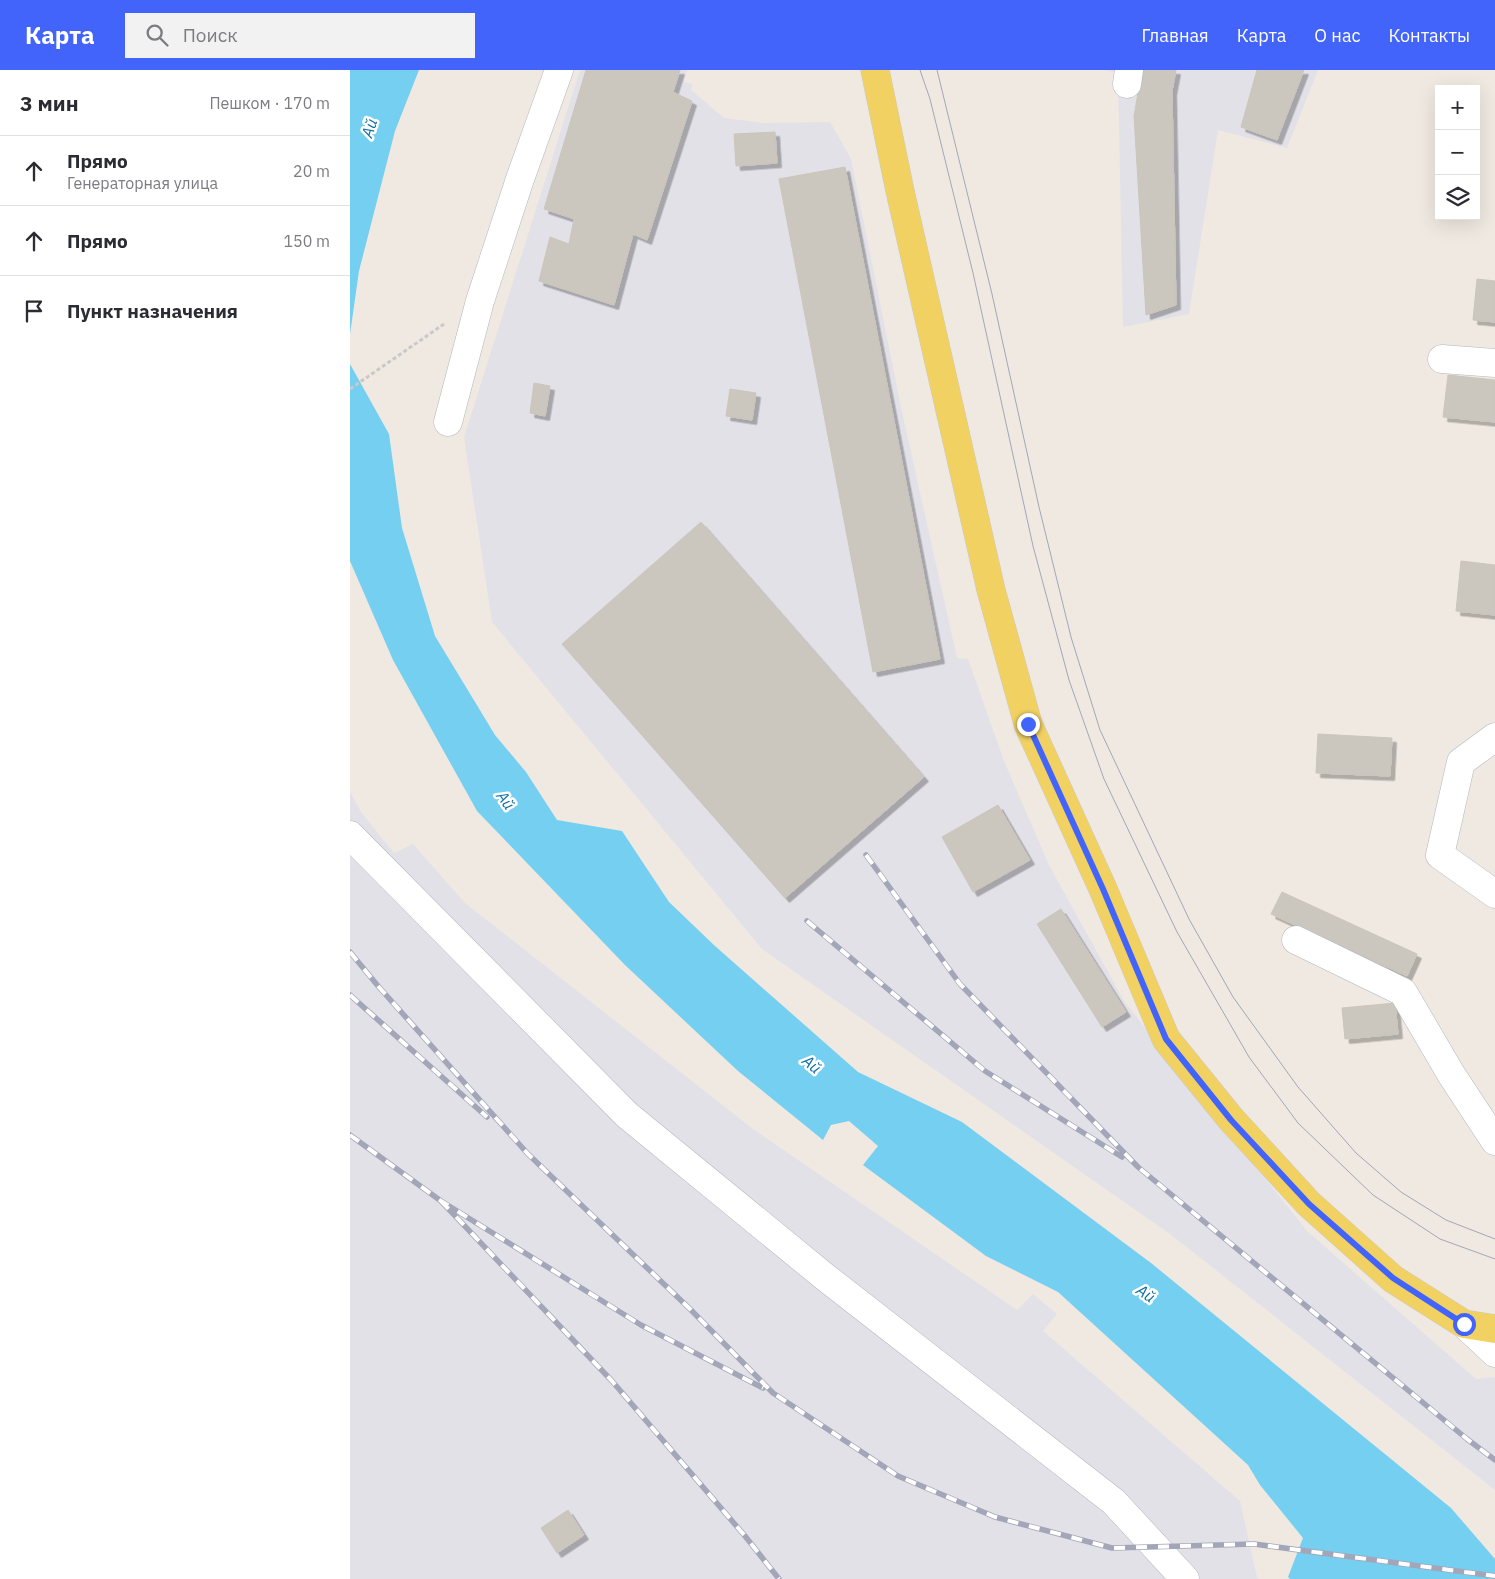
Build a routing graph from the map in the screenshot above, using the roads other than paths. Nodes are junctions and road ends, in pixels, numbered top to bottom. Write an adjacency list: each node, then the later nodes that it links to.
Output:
1 (559, 70): 5 (street)
2 (875, 70): 11 (main road)
3 (1442, 359): 4 (street)
4 (1495, 363)
5 (448, 422)
6 (1495, 737): 8 (street)
7 (350, 835): 14 (street)
8 (1495, 894)
9 (1296, 940): 10 (street)
10 (1495, 1141)
11 (1464, 1324): 12 (main road); 13 (street)
12 (1495, 1328)
13 (1495, 1353)
14 (1186, 1579)

